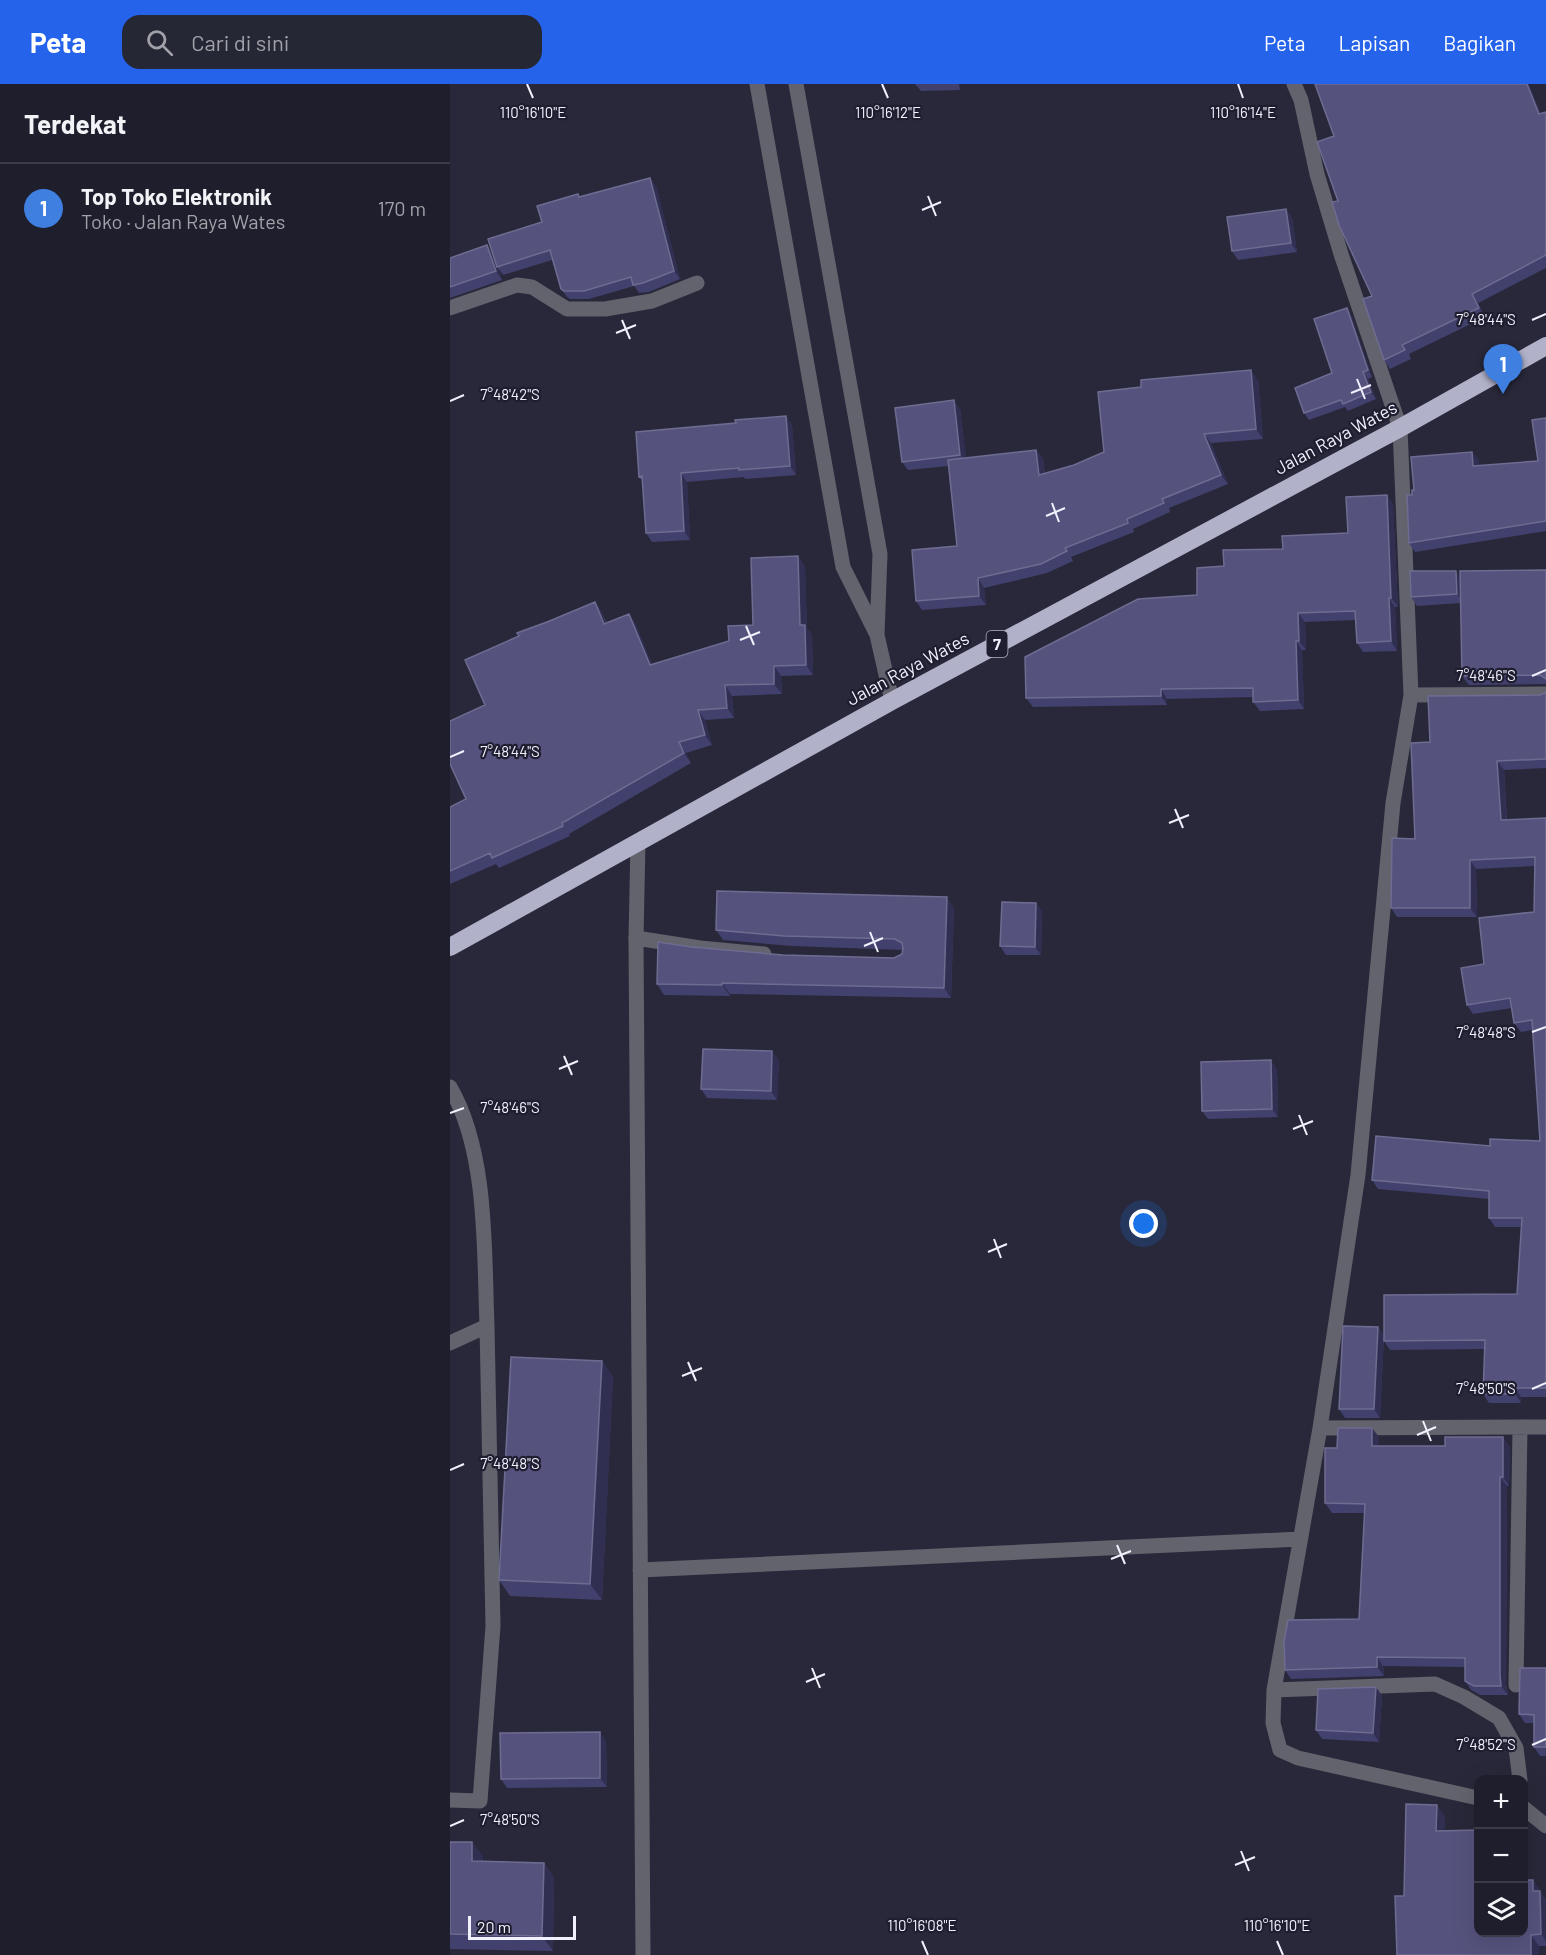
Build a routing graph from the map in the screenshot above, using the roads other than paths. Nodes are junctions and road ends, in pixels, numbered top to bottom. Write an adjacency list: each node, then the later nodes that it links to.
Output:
1 (757, 84): 8 (street)
2 (796, 84): 8 (street)
3 (1294, 84): 7 (street)
4 (697, 283): 5 (street)
5 (450, 308)
6 (1546, 346): 7 (highway, Jalan Raya Wates / 7)
7 (1400, 428): 10 (street); 11 (highway, Jalan Raya Wates / 7)
8 (878, 635): 11 (street)
9 (1546, 694): 10 (street)
10 (1411, 695): 21 (street)
11 (892, 700): 12 (highway, Jalan Raya Wates / 7)
12 (638, 842): 13 (street); 14 (highway, Jalan Raya Wates / 7)
13 (636, 938): 15 (street); 23 (street)
14 (450, 947)
15 (780, 955)
16 (450, 1087): 17 (street)
17 (487, 1326): 18 (street); 28 (street)
18 (450, 1342)
19 (1520, 1427): 20 (street); 21 (street); 24 (street)
20 (1546, 1427)
21 (1320, 1428): 22 (street)
22 (1300, 1539): 23 (street); 25 (street)
23 (640, 1570): 31 (street)
24 (1516, 1685)
25 (1274, 1690): 26 (street); 27 (street)
26 (1519, 1775)
27 (1474, 1797)
28 (450, 1800)
29 (1528, 1810): 30 (street)
30 (1546, 1826)
31 (643, 1955)

